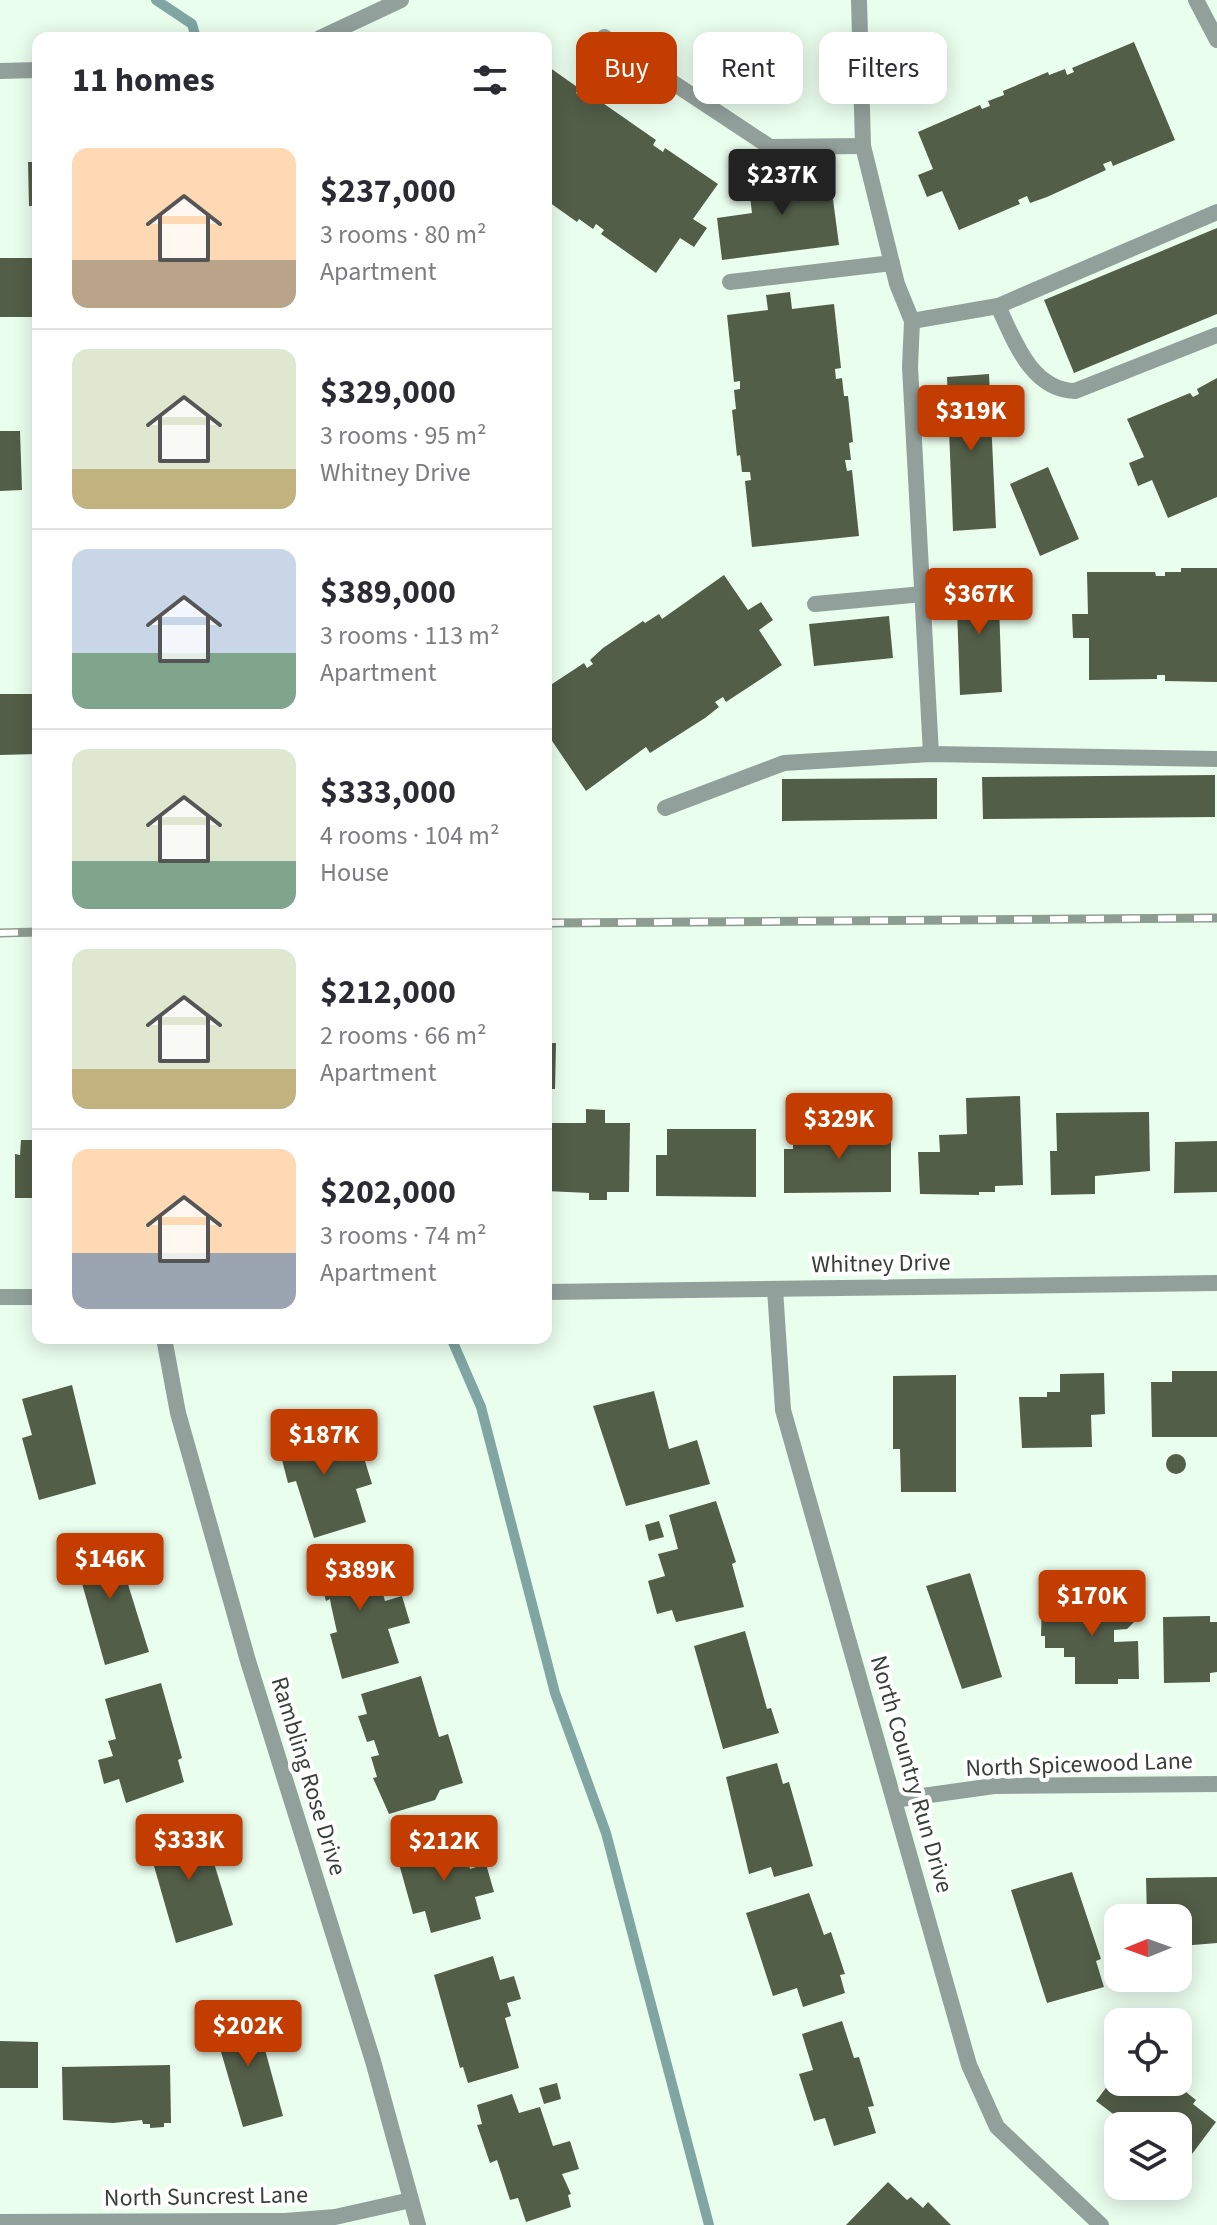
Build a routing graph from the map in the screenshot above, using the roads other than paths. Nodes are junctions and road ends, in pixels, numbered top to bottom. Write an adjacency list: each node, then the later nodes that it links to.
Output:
1 (401, 0): 4 (street)
2 (859, 0): 9 (street)
3 (1196, 0): 5 (street)
4 (333, 32)
5 (1217, 40)
6 (32, 70): 7 (street)
7 (0, 71)
8 (677, 85): 9 (street)
9 (863, 146): 11 (street)
10 (1217, 212): 13 (street)
11 (892, 263): 12 (street); 14 (street)
12 (730, 282)
13 (998, 306): 14 (street); 15 (street)
14 (912, 321): 16 (street)
15 (1217, 335)
16 (923, 594): 17 (street); 18 (street)
17 (815, 604)
18 (931, 754): 19 (street); 20 (street)
19 (1217, 759)
20 (665, 808)
21 (1217, 1283): 22 (street, Whitney Drive)
22 (775, 1289): 23 (street, Whitney Drive); 28 (street, North Country Run Drive)
23 (552, 1292)
24 (0, 1297): 25 (street)
25 (32, 1297)
26 (165, 1344): 29 (street, Rambling Rose Drive)
27 (1217, 1784): 28 (street, North Spicewood Lane)
28 (894, 1800): 32 (street, North Country Run Drive)
29 (411, 2200): 30 (street, North Suncrest Lane); 31 (street, Rambling Rose Drive)
30 (0, 2222)
31 (418, 2225)
32 (1101, 2225)

